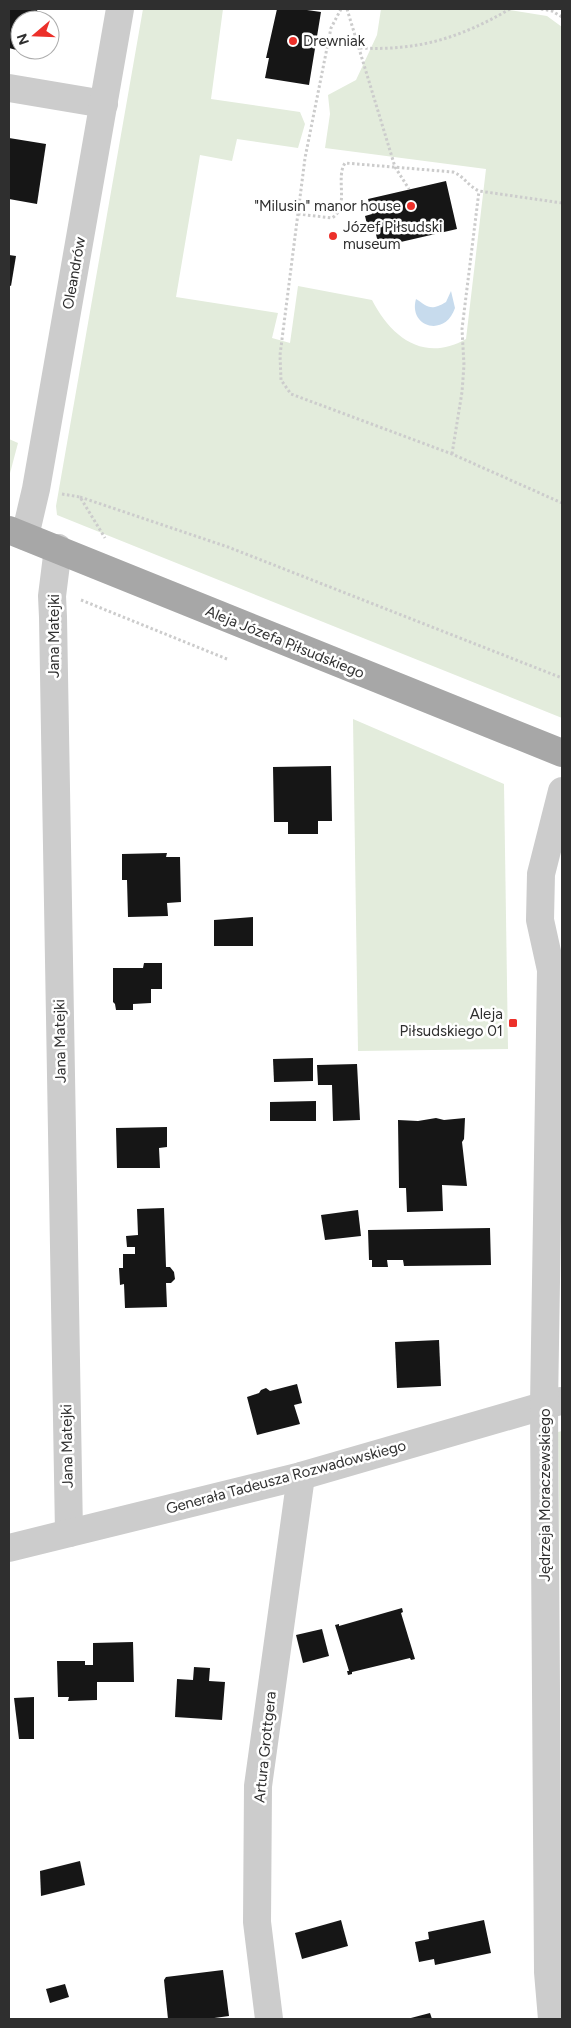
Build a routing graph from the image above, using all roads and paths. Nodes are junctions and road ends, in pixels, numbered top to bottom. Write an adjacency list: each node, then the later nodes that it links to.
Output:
1 (120, 9): 9 (street, Oleandrów)
2 (341, 9): 14 (path)
3 (347, 9): 7 (path)
4 (510, 9): 7 (path)
5 (541, 9): 6 (path)
6 (562, 17)
7 (360, 48): 10 (path)
8 (9, 88): 9 (street)
9 (104, 104): 16 (street, Oleandrów)
10 (395, 167): 11 (path); 12 (path); 14 (path)
11 (409, 189)
12 (479, 191): 13 (path); 15 (path)
13 (562, 203)
14 (298, 214): 15 (path)
15 (452, 454): 18 (path)
16 (36, 489): 17 (path); 19 (street, Oleandrów)
17 (80, 497): 20 (path); 24 (path)
18 (562, 503)
19 (21, 528): 21 (main road, Aleja Józefa Piłsudskiego)
20 (110, 545)
21 (58, 548): 25 (main road, Aleja Józefa Piłsudskiego); 31 (street, Jana Matejki)
22 (78, 599): 23 (path)
23 (227, 659)
24 (562, 678)
25 (562, 753)
26 (562, 791): 28 (street, Jędrzeja Moraczewskiego)
27 (562, 933): 28 (street, Jędrzeja Moraczewskiego)
28 (551, 970): 29 (street, Jędrzeja Moraczewskiego)
29 (553, 1403): 30 (street, Generała Tadeusza Rozwadowskiego); 34 (street, Jędrzeja Moraczewskiego)
30 (301, 1476): 31 (street, Generała Tadeusza Rozwadowskiego); 33 (street, Artura Grottgera)
31 (69, 1534): 32 (street, Generała Tadeusza Rozwadowskiego)
32 (9, 1548)
33 (269, 2019)
34 (552, 2019)

